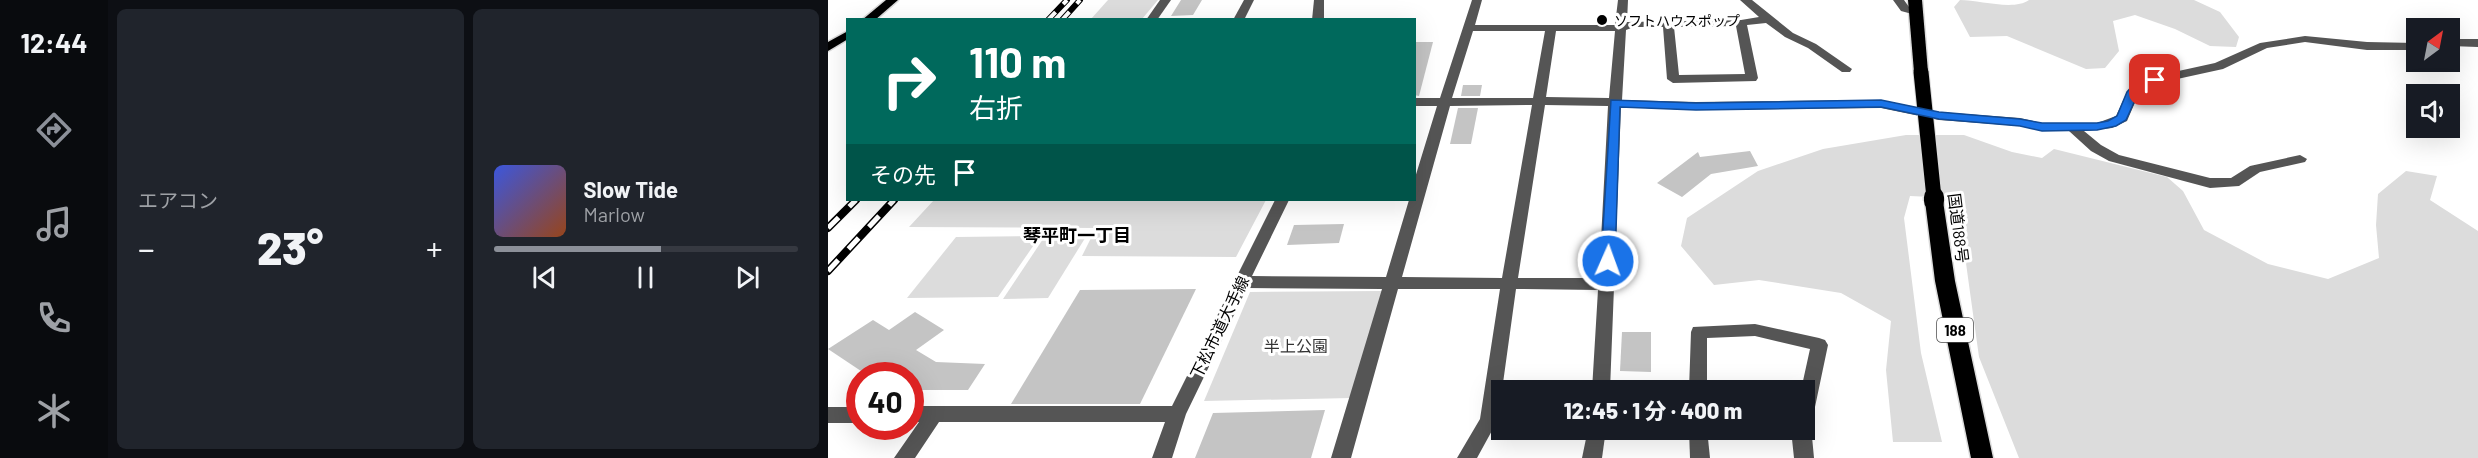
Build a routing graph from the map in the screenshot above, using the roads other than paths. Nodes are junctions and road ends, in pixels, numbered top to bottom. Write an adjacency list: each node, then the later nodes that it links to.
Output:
1 (893, 0): 10 (main road)
2 (1166, 0): 11 (street)
3 (1249, 0): 12 (street)
4 (1319, 0): 13 (street)
5 (1478, 0): 17 (street)
6 (1623, 0): 19 (street)
7 (1744, 0): 14 (street)
8 (1898, 0): 9 (street)
9 (1915, 6): 59 (highway, 国道188号 / 188, bridge)
10 (870, 18)
11 (1152, 18)
12 (1239, 18)
13 (1318, 18)
14 (1768, 19): 15 (street); 25 (street)
15 (1741, 22): 16 (street); 16 (street)
16 (1668, 24): 19 (street)
17 (1469, 28): 18 (street); 26 (street)
18 (1551, 28): 19 (street); 27 (street)
19 (1621, 28): 29 (street)
20 (846, 35): 24 (main road)
21 (2478, 43): 22 (street)
22 (2460, 44)
23 (2406, 46): 30 (street)
24 (828, 47)
25 (1846, 69)
26 (1445, 101): 27 (street); 28 (street); 32 (street)
27 (1538, 101): 29 (street); 37 (street)
28 (1416, 102)
29 (1615, 102): 30 (street); 38 (street)
30 (2072, 128): 31 (street)
31 (2300, 159)
32 (1416, 199)
33 (1281, 201): 36 (street, 下松市道大手線)
34 (1416, 201): 35 (street)
35 (1392, 281): 36 (street); 37 (street); 54 (street)
36 (1240, 282): 45 (street, 下松市道大手線)
37 (1509, 282): 38 (street); 39 (street)
38 (1607, 284): 40 (street)
39 (1499, 380)
40 (1601, 380)
41 (1698, 380): 42 (street)
42 (1813, 380)
43 (924, 413): 44 (street)
44 (935, 413): 45 (street); 52 (street)
45 (1177, 414): 53 (street, 下松市道大手線)
46 (828, 415): 47 (street)
47 (846, 415)
48 (1491, 425): 55 (street)
49 (1595, 440): 56 (street)
50 (1699, 440): 57 (street)
51 (1801, 440): 58 (street)
52 (904, 458)
53 (1162, 458)
54 (1341, 458)
55 (1467, 458)
56 (1592, 458)
57 (1700, 458)
58 (1804, 458)
59 (1982, 458)

